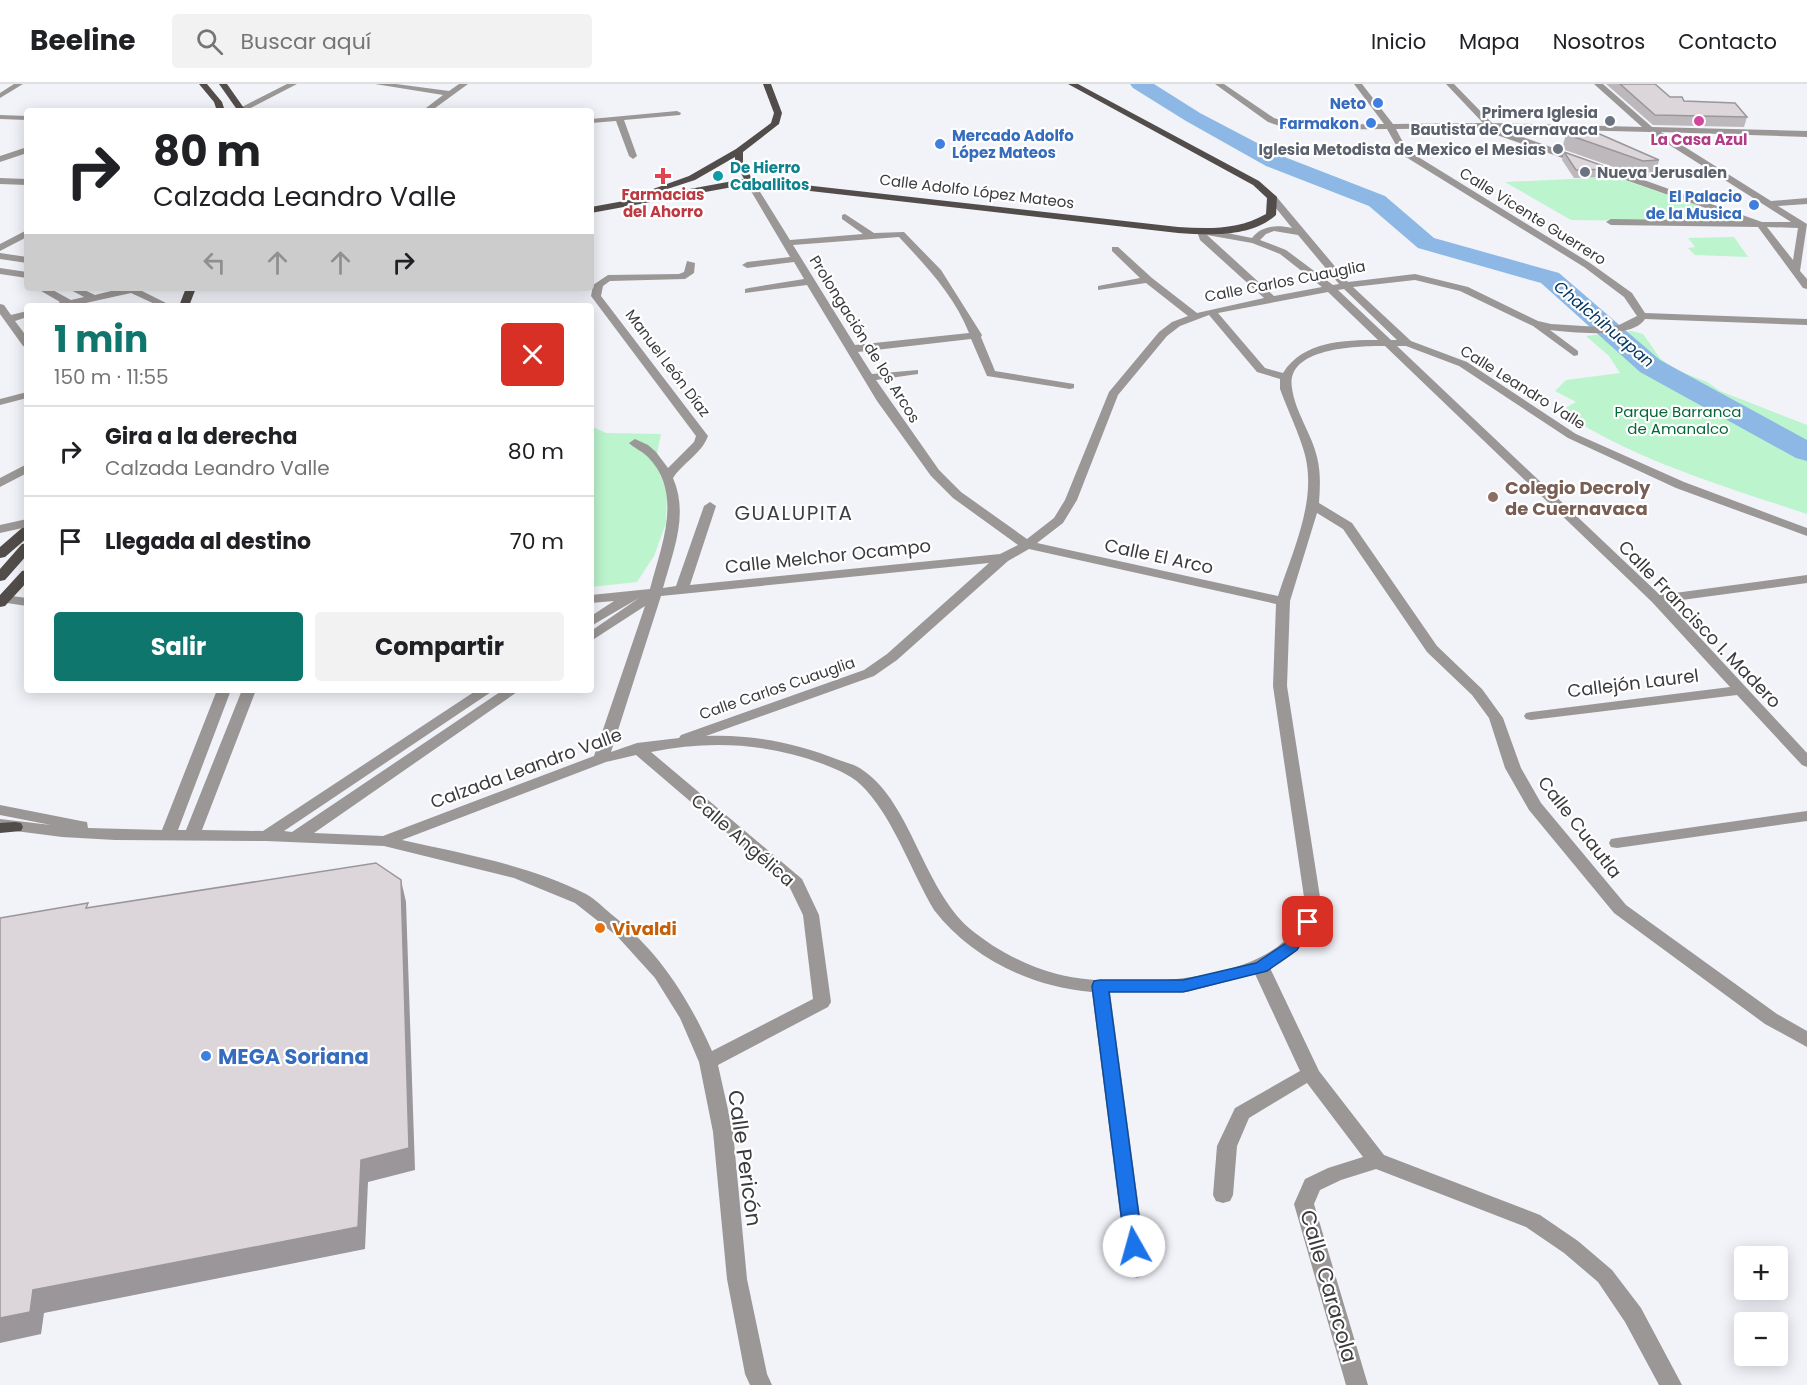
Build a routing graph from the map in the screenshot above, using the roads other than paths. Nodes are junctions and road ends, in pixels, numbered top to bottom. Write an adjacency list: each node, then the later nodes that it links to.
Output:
1 (19, 84): 14 (street)
2 (203, 84): 15 (main road)
3 (223, 84): 16 (main road)
4 (293, 84): 17 (street)
5 (379, 84): 13 (street)
6 (464, 84): 13 (street)
7 (768, 84): 29 (main road)
8 (1219, 84): 25 (street)
9 (1358, 84): 25 (street, Calle Vicente Guerrero)
10 (1450, 84): 24 (street)
11 (1598, 84): 26 (street)
12 (1075, 85): 37 (main road)
13 (452, 94): 18 (street)
14 (0, 96)
15 (220, 108)
16 (241, 108)
17 (246, 108)
18 (431, 108)
19 (677, 112): 22 (street)
20 (0, 117): 21 (street)
21 (24, 118)
22 (619, 119): 23 (street); 30 (street)
23 (594, 121)
24 (1490, 125): 25 (street); 26 (street); 44 (street)
25 (1390, 126): 83 (street, Calle Vicente Guerrero)
26 (1648, 128): 27 (street); 40 (street)
27 (1807, 134)
28 (24, 151): 31 (street)
29 (739, 151): 32 (main road); 39 (main road)
30 (633, 156)
31 (0, 159)
32 (749, 181): 41 (main road, Calle Adolfo López Mateos); 46 (main road, Calle Adolfo López Mateos); 51 (street, Prolongación de los Arcos)
33 (0, 182): 34 (street)
34 (24, 182)
35 (0, 186): 36 (street)
36 (24, 187)
37 (1272, 197): 46 (main road, Calle Adolfo López Mateos); 47 (street)
38 (1807, 201): 40 (street)
39 (594, 202)
40 (1769, 204): 45 (street)
41 (594, 209)
42 (845, 217): 49 (street)
43 (1611, 222): 44 (street)
44 (1760, 224): 45 (street); 59 (street)
45 (1806, 226): 59 (street)
46 (1202, 231): 50 (street, Calle Adolfo López Mateos); 74 (street)
47 (1299, 232): 50 (street); 64 (street)
48 (24, 235): 52 (street)
49 (870, 236): 51 (street); 87 (street)
50 (1254, 242): 67 (street, Calle Adolfo López Mateos)
51 (788, 243): 55 (street, Prolongación de los Arcos)
52 (0, 248)
53 (1115, 249): 62 (street)
54 (0, 256): 56 (street)
55 (797, 259): 58 (street); 63 (street, Prolongación de los Arcos)
56 (24, 260)
57 (690, 263): 101 (street, Manuel León Díaz)
58 (747, 265)
59 (1796, 270): 65 (street)
60 (0, 271): 61 (street)
61 (24, 275)
62 (1148, 280): 66 (street); 82 (street)
63 (811, 281): 72 (street); 91 (street, Prolongación de los Arcos)
64 (1346, 286): 67 (street, Calle Carlos Cuauglia); 85 (street, Calle Carlos Cuauglia); 90 (street)
65 (1807, 286)
66 (1102, 288)
67 (1331, 289): 74 (street, Calle Carlos Cuauglia); 89 (street, Calle Francisco I. Madero)
68 (45, 291): 75 (street)
69 (79, 291): 73 (street)
70 (122, 291): 73 (street)
71 (134, 291): 78 (street)
72 (749, 291)
73 (95, 298): 76 (street); 77 (street)
74 (1270, 299): 80 (street, Calle Carlos Cuauglia)
75 (63, 303)
76 (69, 303)
77 (101, 303)
78 (160, 303)
79 (0, 307): 84 (street)
80 (1211, 311): 82 (street, Calle Carlos Cuauglia); 94 (street)
81 (24, 315): 84 (street)
82 (1195, 316): 109 (street, Calle Carlos Cuauglia)
83 (1640, 318): 85 (street, Calle Carlos Cuauglia); 86 (street)
84 (10, 319): 88 (street)
85 (1534, 322): 92 (street)
86 (1807, 322)
87 (977, 335): 91 (street); 96 (street)
88 (24, 340)
89 (1388, 342): 90 (street, Calle Leandro Valle); 94 (street); 120 (street, Calle Francisco I. Madero)
90 (1407, 343): 107 (street, Calle Leandro Valle)
91 (852, 349): 95 (street, Prolongación de los Arcos)
92 (1574, 353)
93 (915, 372): 95 (street)
94 (1286, 376): 103 (street, Calzada Leandro Valle)
95 (869, 378): 109 (street, Prolongación de los Arcos)
96 (1070, 386)
97 (24, 396): 98 (street)
98 (0, 402)
99 (636, 443): 101 (street)
100 (24, 470): 102 (street)
101 (668, 477): 117 (street)
102 (0, 483)
103 (1313, 505): 122 (street, Calzada Leandro Valle); 148 (street, Calle Cuautla)
104 (710, 506): 116 (street)
105 (24, 524): 106 (street)
106 (0, 528)
107 (1807, 532)
108 (24, 534): 111 (main road)
109 (1027, 545): 112 (street, Calle Carlos Cuauglia); 122 (street, Calle El Arco)
110 (24, 550): 113 (main road)
111 (0, 554)
112 (1003, 558): 116 (street, Calle Melchor Ocampo); 132 (street, Calle Carlos Cuauglia)
113 (0, 577)
114 (1807, 579): 120 (street)
115 (21, 588): 121 (main road)
116 (682, 590): 117 (street, Calle Melchor Ocampo)
117 (657, 592): 118 (street, Calle Melchor Ocampo); 125 (street, Calle Melchor Ocampo); 134 (street)
118 (632, 594): 119 (street, Calle Melchor Ocampo); 124 (street, Calle Melchor Ocampo)
119 (594, 599)
120 (1657, 599): 126 (street, Calle Francisco I. Madero)
121 (2, 601): 123 (street)
122 (1283, 601): 146 (street, Calzada Leandro Valle)
123 (24, 602)
124 (594, 620)
125 (594, 635)
126 (1739, 690): 131 (street, Callejón Laurel); 135 (street, Calle Francisco I. Madero)
127 (223, 693): 139 (street)
128 (248, 693): 141 (street)
129 (482, 693): 142 (street)
130 (509, 693): 143 (street)
131 (1531, 716)
132 (677, 742): 133 (street, Calzada Leandro Valle); 147 (street, Calzada Leandro Valle)
133 (637, 748): 134 (street, Calzada Leandro Valle); 149 (street, Calle Angélica)
134 (601, 759): 144 (street, Calzada Leandro Valle)
135 (1807, 762)
136 (0, 810): 140 (street, Calzada Leandro Valle)
137 (1807, 816): 145 (street)
138 (5, 826): 140 (street, Calzada Leandro Valle)
139 (168, 834): 140 (street, Calzada Leandro Valle); 141 (street, Calzada Leandro Valle)
140 (116, 835)
141 (192, 835): 142 (street, Calzada Leandro Valle)
142 (266, 836): 143 (street, Calzada Leandro Valle)
143 (296, 837): 144 (street, Calzada Leandro Valle)
144 (384, 841): 149 (street, Calle Pericón)
145 (1617, 843)
146 (1261, 967): 147 (street, Calzada Leandro Valle); 150 (street)
147 (1100, 986): 153 (street)
148 (1807, 1040)
149 (708, 1062): 154 (street, Calle Pericón)
150 (1311, 1075): 151 (street); 152 (street)
151 (1377, 1161): 155 (street, Calle Caracola); 156 (street)
152 (1223, 1195)
153 (1137, 1269)
154 (761, 1385)
155 (1357, 1385)
156 (1671, 1385)

